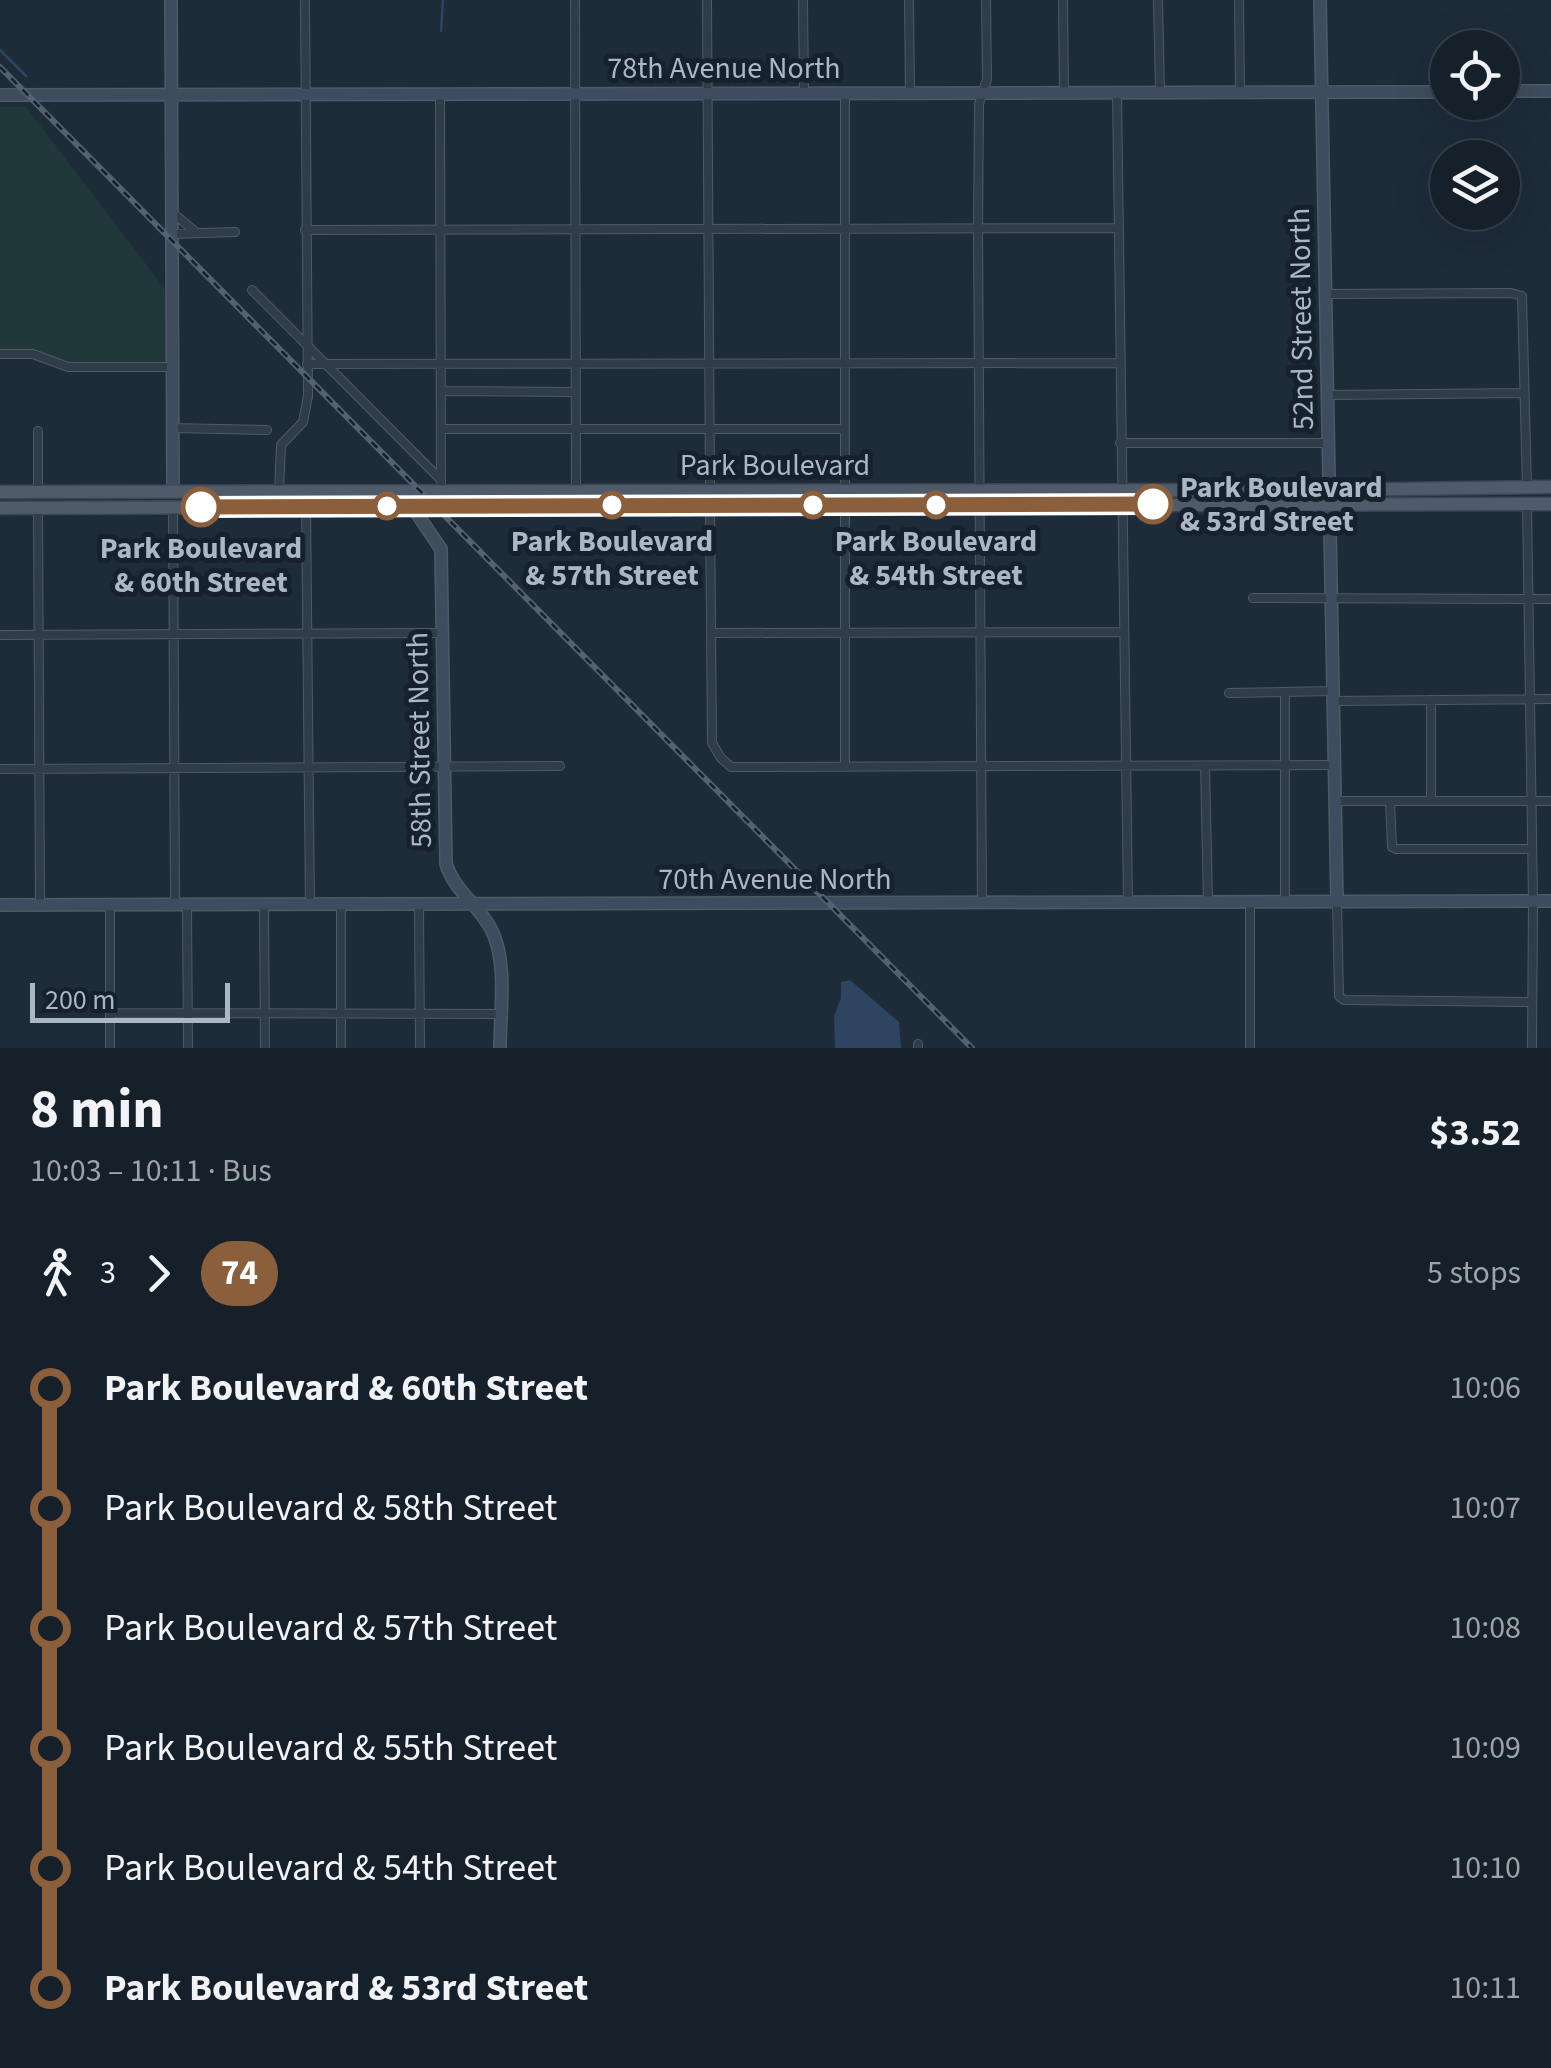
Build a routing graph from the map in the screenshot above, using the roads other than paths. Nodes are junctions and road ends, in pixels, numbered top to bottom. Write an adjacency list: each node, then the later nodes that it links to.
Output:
1 (172, 0): 24 (street)
2 (305, 0): 25 (street)
3 (575, 0): 27 (street)
4 (708, 0): 28 (street)
5 (803, 0): 20 (street)
6 (909, 0): 22 (street)
7 (986, 0): 23 (street)
8 (1063, 0): 13 (street)
9 (1158, 0): 15 (street)
10 (1239, 0): 16 (street)
11 (1320, 0): 17 (street, 52nd Street North)
12 (1551, 91): 19 (street)
13 (1064, 92): 14 (street, 78th Avenue North); 23 (street, 78th Avenue North)
14 (1117, 92): 15 (street, 78th Avenue North); 33 (street)
15 (1160, 92): 16 (street, 78th Avenue North)
16 (1240, 92): 17 (street, 78th Avenue North)
17 (1322, 92): 18 (street, 78th Avenue North); 42 (street, 52nd Street North)
18 (1430, 92)
19 (1520, 92)
20 (804, 93): 21 (street, 78th Avenue North); 28 (street, 78th Avenue North)
21 (845, 93): 22 (street, 78th Avenue North); 31 (street)
22 (910, 93): 23 (street, 78th Avenue North)
23 (984, 93): 32 (street)
24 (171, 94): 25 (street, 78th Avenue North); 29 (street, 78th Avenue North); 30 (street)
25 (304, 94): 26 (street, 78th Avenue North); 36 (street)
26 (440, 94): 27 (street, 78th Avenue North); 37 (street)
27 (575, 94): 28 (street, 78th Avenue North); 34 (street)
28 (709, 94): 35 (street)
29 (0, 95)
30 (171, 212): 39 (street); 40 (street)
31 (845, 228): 32 (street); 35 (street); 46 (street)
32 (978, 228): 33 (street); 47 (street)
33 (1118, 228): 45 (street)
34 (575, 229): 35 (street); 37 (street); 51 (street)
35 (710, 229): 52 (street)
36 (305, 230): 37 (street); 43 (street)
37 (440, 230): 50 (street)
38 (236, 232): 39 (street)
39 (196, 233): 40 (street)
40 (171, 234): 53 (street)
41 (252, 290): 43 (street)
42 (1325, 294): 56 (street); 57 (street, 52nd Street North)
43 (306, 345): 48 (street); 49 (street)
44 (0, 354): 53 (street)
45 (1119, 362): 47 (street); 65 (street)
46 (845, 363): 47 (street); 52 (street); 60 (street)
47 (980, 363): 72 (street)
48 (307, 364): 49 (street); 74 (street)
49 (324, 364): 50 (street); 67 (street)
50 (441, 364): 51 (street); 54 (street)
51 (575, 364): 52 (street); 55 (street)
52 (711, 364): 63 (street)
53 (171, 367): 58 (street)
54 (441, 391): 55 (street); 59 (street)
55 (576, 392): 62 (street)
56 (1524, 393): 57 (street); 69 (street)
57 (1327, 394): 66 (street, 52nd Street North)
58 (171, 428): 61 (street); 70 (street)
59 (441, 429): 62 (street); 67 (street)
60 (845, 429): 63 (street); 80 (street)
61 (267, 430)
62 (576, 430): 63 (street); 71 (street)
63 (711, 430): 83 (street)
64 (38, 432): 78 (street)
65 (1120, 443): 66 (street); 81 (street)
66 (1328, 443): 82 (street, 52nd Street North)
67 (441, 486): 71 (main road, Park Boulevard); 76 (main road, Park Boulevard); 91 (street)
68 (1551, 486): 69 (main road, Park Boulevard)
69 (1527, 487): 82 (main road, Park Boulevard); 84 (main road); 86 (main road)
70 (172, 490): 73 (main road, Park Boulevard); 79 (main road, Park Boulevard); 93 (main road)
71 (576, 490): 83 (main road, Park Boulevard); 92 (street)
72 (979, 490): 80 (main road, Park Boulevard); 81 (main road, Park Boulevard); 88 (street)
73 (214, 491): 74 (main road, Park Boulevard); 94 (main road)
74 (280, 491): 75 (main road, Park Boulevard); 95 (main road)
75 (355, 491): 76 (main road, Park Boulevard); 89 (main road)
76 (396, 491): 90 (street, 58th Street North)
77 (0, 492): 78 (main road, Park Boulevard)
78 (38, 492): 79 (main road, Park Boulevard); 87 (main road)
79 (82, 492): 96 (main road)
80 (845, 497): 83 (main road, Park Boulevard); 88 (main road, Park Boulevard); 101 (street)
81 (1120, 497): 82 (main road, Park Boulevard); 88 (main road, Park Boulevard); 103 (street)
82 (1328, 497): 84 (main road, Park Boulevard); 97 (street, 52nd Street North)
83 (710, 498): 92 (main road, Park Boulevard); 105 (street)
84 (1462, 504): 85 (main road, Park Boulevard)
85 (1527, 504): 86 (main road, Park Boulevard); 99 (street)
86 (1547, 504)
87 (0, 505): 96 (main road, Park Boulevard)
88 (979, 505): 102 (street)
89 (311, 506): 90 (main road, Park Boulevard); 95 (main road, Park Boulevard); 109 (street)
90 (413, 506): 91 (main road, Park Boulevard); 104 (street, 58th Street North)
91 (465, 506): 92 (main road, Park Boulevard)
92 (576, 506)
93 (126, 507): 94 (main road, Park Boulevard); 96 (main road, Park Boulevard)
94 (173, 507): 95 (main road, Park Boulevard); 108 (street)
95 (244, 507)
96 (38, 508): 107 (street)
97 (1331, 597): 98 (street); 99 (street); 112 (street, 52nd Street North)
98 (1253, 598)
99 (1528, 598): 100 (street); 113 (street)
100 (1551, 599)
101 (845, 632): 102 (street); 105 (street); 119 (street)
102 (981, 632): 103 (street); 120 (street)
103 (1124, 632): 121 (street)
104 (442, 633): 109 (street); 126 (street, 58th Street North)
105 (711, 633): 119 (street)
106 (0, 634): 107 (street)
107 (39, 634): 108 (street); 124 (street)
108 (174, 634): 109 (street); 125 (street)
109 (307, 634): 123 (street)
110 (1228, 692): 111 (street)
111 (1285, 692): 112 (street); 116 (street)
112 (1333, 696): 115 (street); 117 (street, 52nd Street North)
113 (1530, 698): 114 (street); 115 (street); 131 (street)
114 (1551, 698)
115 (1431, 700): 130 (street)
116 (1284, 765): 117 (street); 122 (street); 139 (street)
117 (1335, 765): 128 (street, 52nd Street North)
118 (560, 766): 126 (street)
119 (846, 766): 120 (street)
120 (981, 766): 121 (street); 141 (street)
121 (1126, 766): 122 (street); 136 (street)
122 (1205, 766): 137 (street)
123 (309, 767): 125 (street); 126 (street); 148 (street)
124 (39, 768): 125 (street); 127 (street); 144 (street)
125 (174, 768): 146 (street)
126 (443, 768): 142 (street, 58th Street North)
127 (0, 769)
128 (1335, 801): 129 (street); 134 (street, 52nd Street North)
129 (1390, 801): 130 (street); 133 (street)
130 (1431, 801): 131 (street)
131 (1532, 801): 132 (street); 133 (street)
132 (1551, 801)
133 (1532, 849): 135 (street)
134 (1337, 901): 135 (street, 70th Avenue North); 139 (street, 70th Avenue North); 151 (street, 52nd Street North)
135 (1534, 901): 140 (street, 70th Avenue North); 151 (street)
136 (1128, 902): 137 (street, 70th Avenue North); 141 (street, 70th Avenue North)
137 (1208, 902): 138 (street, 70th Avenue North)
138 (1250, 902): 139 (street, 70th Avenue North); 164 (street)
139 (1286, 902)
140 (1551, 902)
141 (982, 903): 142 (street, 70th Avenue North)
142 (471, 904): 150 (street, 70th Avenue North); 157 (street, 58th Street North)
143 (0, 905): 144 (street, 70th Avenue North)
144 (40, 905): 145 (street, 70th Avenue North)
145 (110, 905): 146 (street, 70th Avenue North); 152 (street)
146 (181, 905): 147 (street, 70th Avenue North); 153 (street)
147 (264, 905): 148 (street, 70th Avenue North); 154 (street)
148 (310, 905): 149 (street, 70th Avenue North)
149 (341, 905): 150 (street, 70th Avenue North); 155 (street)
150 (419, 905): 156 (street)
151 (1532, 1002): 165 (street)
152 (111, 1013): 153 (street); 158 (street)
153 (188, 1013): 154 (street); 159 (street)
154 (265, 1014): 155 (street); 160 (street)
155 (340, 1014): 156 (street); 161 (street)
156 (420, 1014): 157 (street); 162 (street)
157 (500, 1014): 163 (street, 58th Street North)
158 (110, 1048)
159 (188, 1048)
160 (265, 1048)
161 (340, 1048)
162 (420, 1048)
163 (500, 1048)
164 (1250, 1048)
165 (1532, 1048)

